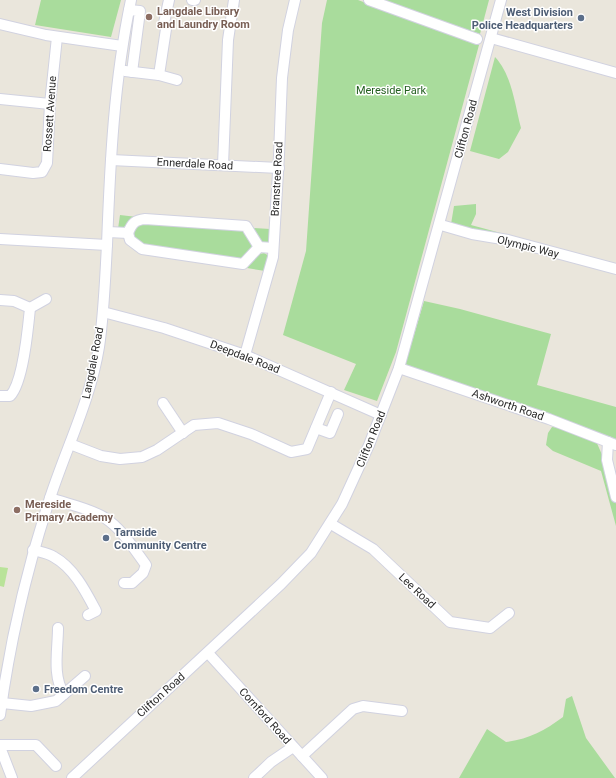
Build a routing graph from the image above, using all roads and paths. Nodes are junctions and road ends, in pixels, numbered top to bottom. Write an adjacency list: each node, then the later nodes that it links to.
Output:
1 (169, 0): 15 (street)
2 (234, 0): 20 (street)
3 (295, 0): 21 (street, Branstree Road)
4 (369, 0): 10 (street)
5 (501, 0): 9 (street, Clifton Road)
6 (130, 5): 11 (street, Langdale Road); 13 (street)
7 (0, 24): 8 (street)
8 (57, 37): 11 (street); 18 (street, Rossett Avenue)
9 (491, 38): 14 (street); 23 (street, Clifton Road)
10 (477, 39)
11 (122, 46): 12 (street, Langdale Road)
12 (119, 71): 13 (street); 19 (street, Langdale Road)
13 (132, 72): 15 (street)
14 (616, 73)
15 (159, 75): 16 (street)
16 (177, 80)
17 (0, 99): 18 (street)
18 (50, 104): 22 (street, Rossett Avenue)
19 (111, 160): 20 (street, Ennerdale Road); 24 (street, Langdale Road)
20 (223, 165): 21 (street, Ennerdale Road)
21 (278, 168): 29 (street, Branstree Road)
22 (0, 170)
23 (440, 225): 30 (street, Olympic Way); 36 (street, Clifton Road)
24 (108, 232): 25 (street); 27 (street, Langdale Road)
25 (128, 233): 28 (street); 28 (street)
26 (0, 239): 27 (street)
27 (107, 245): 34 (street, Langdale Road)
28 (259, 247): 29 (street)
29 (273, 248): 35 (street, Branstree Road)
30 (616, 269)
31 (46, 299): 33 (street)
32 (0, 300): 33 (street)
33 (30, 308): 38 (street)
34 (103, 312): 35 (street, Deepdale Road); 45 (street, Langdale Road)
35 (245, 355): 37 (street, Deepdale Road)
36 (400, 368): 41 (street, Clifton Road); 44 (street, Ashworth Road)
37 (331, 392): 41 (street, Deepdale Road); 42 (street)
38 (0, 396)
39 (163, 403): 43 (street)
40 (338, 414): 42 (street)
41 (381, 415): 48 (street, Clifton Road)
42 (316, 428): 43 (street)
43 (183, 433): 45 (street)
44 (612, 443): 46 (street)
45 (70, 444): 47 (street, Langdale Road)
46 (616, 497)
47 (50, 498): 49 (street, Langdale Road); 50 (street)
48 (331, 524): 51 (street, Lee Road); 54 (street, Clifton Road)
49 (33, 550): 52 (street); 57 (street, Langdale Road)
50 (129, 586)
51 (509, 613)
52 (88, 615)
53 (58, 628): 56 (street)
54 (208, 653): 61 (street, Cornford Road); 64 (street, Clifton Road)
55 (85, 676): 56 (street)
56 (64, 694): 57 (street)
57 (2, 702): 59 (street, Langdale Road)
58 (402, 711): 62 (street)
59 (0, 715)
60 (0, 746): 63 (street); 65 (street)
61 (293, 747): 62 (street, Cornford Road); 66 (street)
62 (302, 756): 67 (street, Cornford Road)
63 (56, 766)
64 (75, 777)
65 (12, 778)
66 (254, 778)
67 (322, 778)

